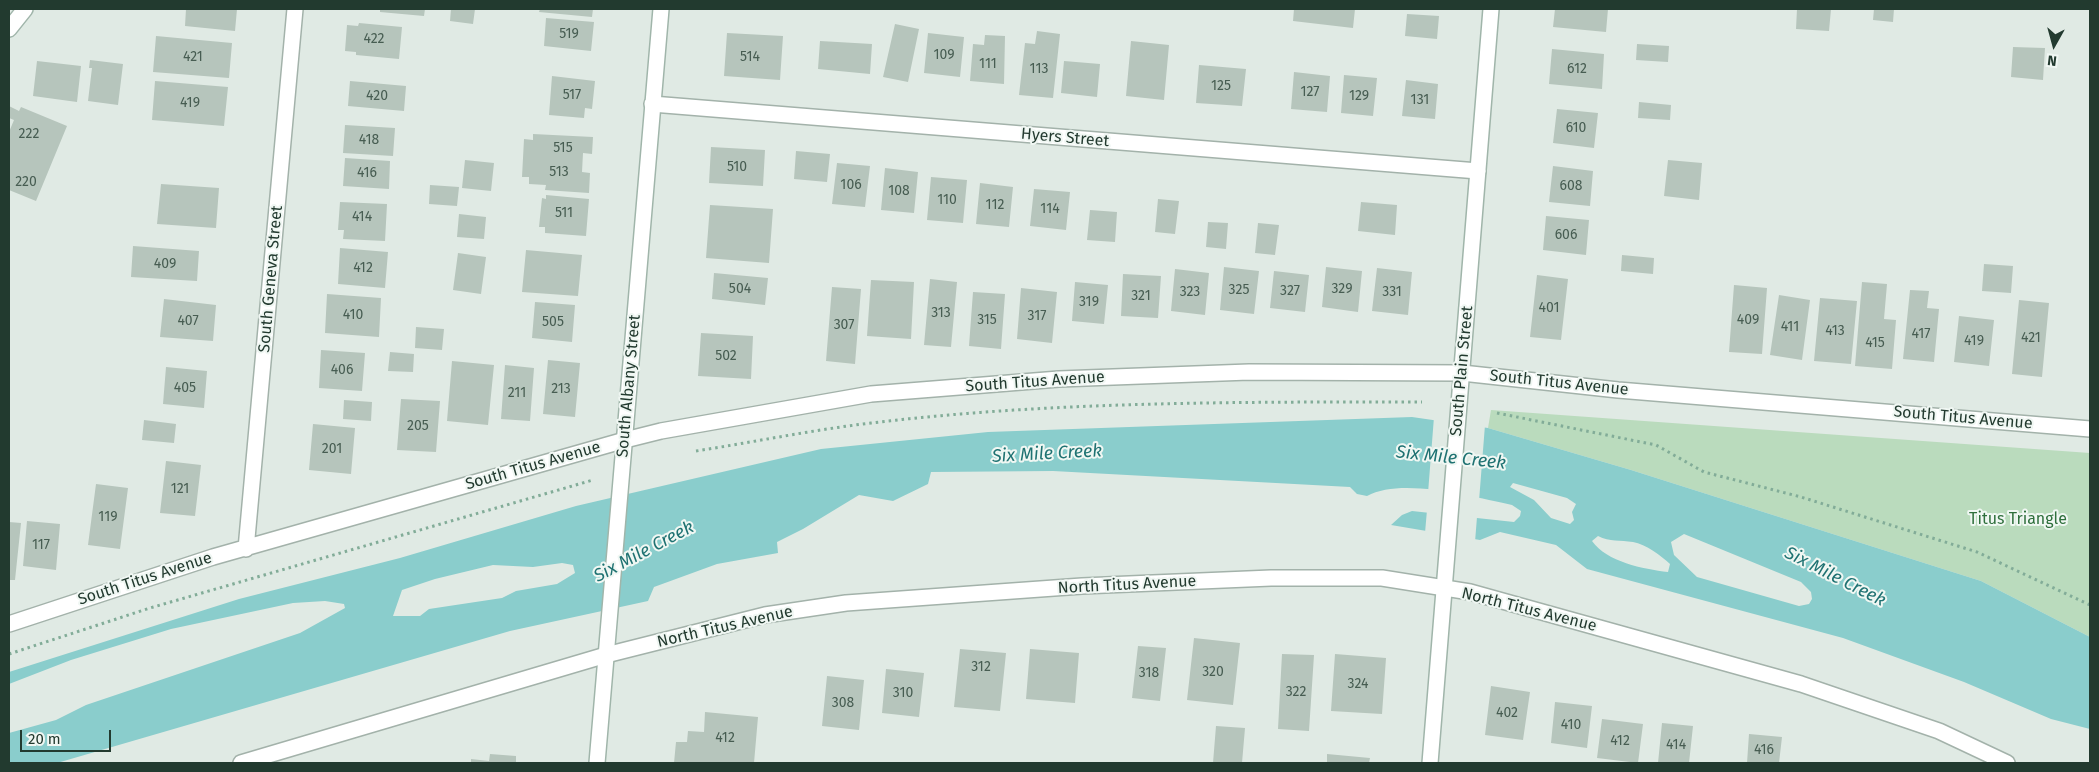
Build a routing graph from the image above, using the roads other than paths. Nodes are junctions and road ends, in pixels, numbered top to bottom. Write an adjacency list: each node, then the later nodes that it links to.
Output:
1 (25, 9): 5 (street)
2 (295, 9): 11 (street, South Geneva Street)
3 (661, 9): 6 (street, South Albany Street)
4 (1491, 9): 7 (street, South Plain Street)
5 (9, 29)
6 (652, 104): 7 (street, Hyers Street); 10 (street, South Albany Street)
7 (1478, 171): 8 (street, South Plain Street)
8 (1462, 373): 9 (street, South Titus Avenue); 10 (street, South Titus Avenue); 12 (street, South Plain Street)
9 (2090, 429)
10 (625, 440): 11 (street, South Titus Avenue); 14 (street, South Albany Street)
11 (246, 549): 13 (street, South Titus Avenue)
12 (1444, 590): 14 (street, North Titus Avenue); 17 (street, South Plain Street); 18 (street, North Titus Avenue)
13 (9, 624)
14 (606, 655): 15 (street, North Titus Avenue); 16 (street, South Albany Street)
15 (241, 763)
16 (597, 763)
17 (1430, 763)
18 (2007, 763)

